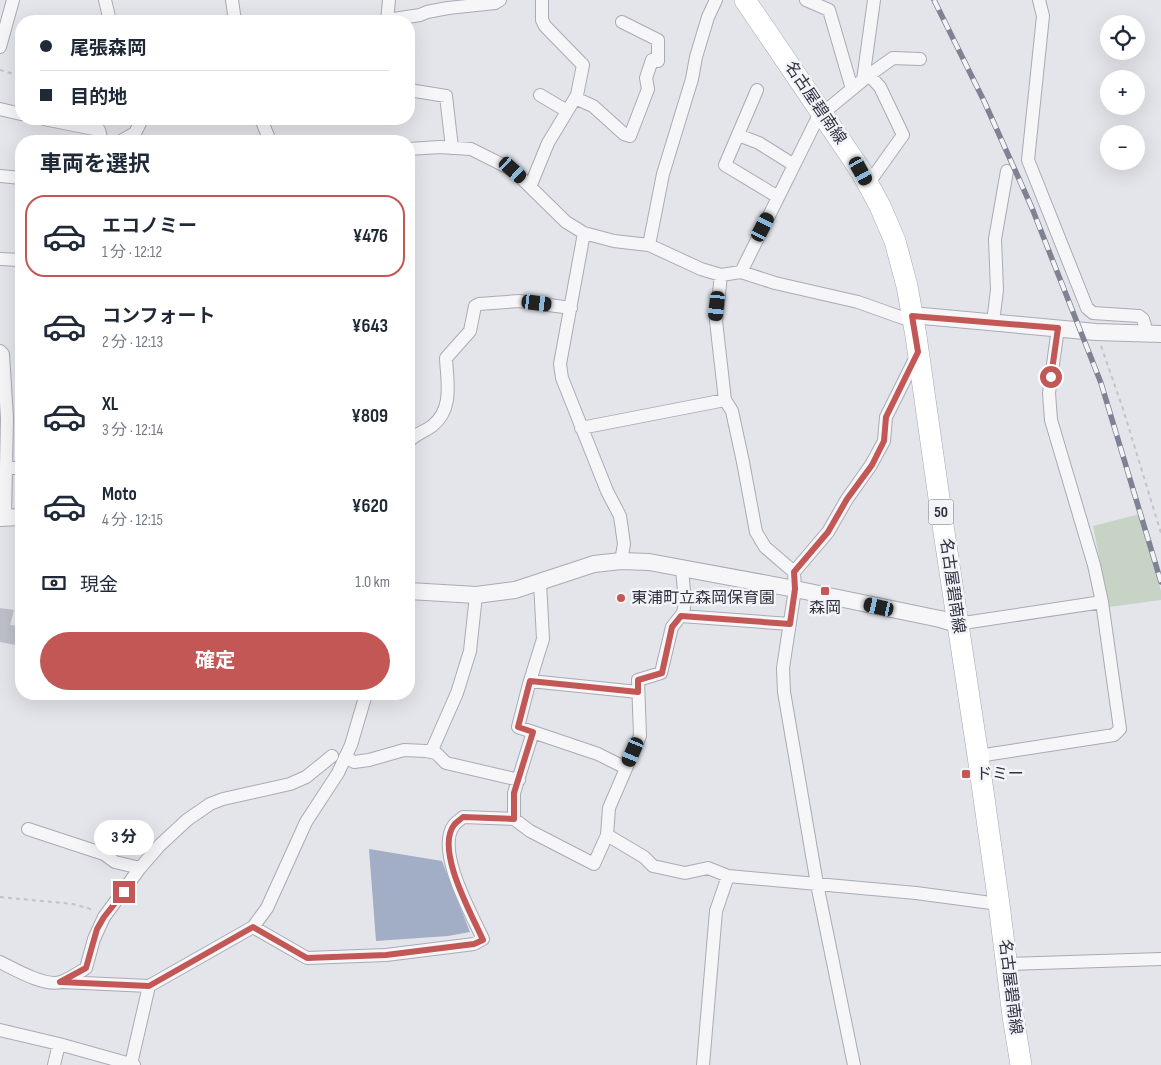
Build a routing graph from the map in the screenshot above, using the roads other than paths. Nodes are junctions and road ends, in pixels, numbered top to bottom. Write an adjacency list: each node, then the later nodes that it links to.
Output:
1 (13, 0): 19 (street)
2 (105, 0): 14 (street)
3 (389, 0): 16 (street)
4 (500, 0): 12 (street)
5 (542, 0): 26 (street)
6 (716, 0): 46 (street)
7 (745, 0): 29 (main road, 名古屋碧南線 / 50)
8 (806, 0): 13 (street)
9 (874, 0): 21 (street)
10 (1039, 0): 55 (street)
11 (235, 2): 15 (street)
12 (447, 4): 17 (street)
13 (829, 5): 22 (street)
14 (109, 15)
15 (235, 15)
16 (388, 15)
17 (415, 17)
18 (622, 22): 26 (street)
19 (0, 47)
20 (920, 59): 21 (street)
21 (866, 77): 22 (street); 42 (street)
22 (852, 89): 29 (street)
23 (757, 90): 35 (street)
24 (415, 91): 36 (street)
25 (540, 95): 28 (street)
26 (574, 98): 28 (street)
27 (0, 109): 30 (street)
28 (567, 111): 43 (street)
29 (822, 112): 38 (street); 42 (main road, 名古屋碧南線 / 50)
30 (15, 113)
31 (75, 125): 33 (street)
32 (139, 125): 34 (street)
33 (101, 135)
34 (132, 135)
35 (738, 135): 38 (street); 44 (street)
36 (452, 148): 37 (street); 43 (street)
37 (415, 149)
38 (794, 165): 44 (street)
39 (1007, 171): 53 (street)
40 (0, 176): 41 (street)
41 (15, 177)
42 (868, 184): 52 (main road, 名古屋碧南線 / 50)
43 (530, 187): 45 (street)
44 (778, 197): 49 (street)
45 (584, 233): 46 (street); 51 (street)
46 (649, 245): 50 (street)
47 (0, 259): 48 (street)
48 (15, 260)
49 (741, 272): 50 (street); 52 (street)
50 (721, 275): 58 (street)
51 (571, 308): 60 (street); 61 (street)
52 (912, 316): 53 (street); 57 (main road, 名古屋碧南線 / 50)
53 (993, 322): 54 (street)
54 (1058, 328): 55 (street); 72 (street)
55 (1154, 333)
56 (0, 351): 59 (street)
57 (918, 352): 67 (street); 75 (main road, 名古屋碧南線 / 50)
58 (725, 400): 60 (street); 67 (street)
59 (3, 417): 62 (street)
60 (581, 428): 65 (street)
61 (415, 436)
62 (6, 468): 63 (street); 64 (street)
63 (15, 468)
64 (9, 517)
65 (621, 561): 66 (street); 68 (street)
66 (682, 569): 69 (street); 73 (street)
67 (794, 572): 69 (street)
68 (540, 582): 71 (street); 76 (street)
69 (795, 589): 74 (street); 75 (street)
70 (415, 591): 71 (street)
71 (476, 595): 80 (street)
72 (1102, 602): 75 (street); 81 (street)
73 (681, 616): 74 (street); 77 (street)
74 (790, 624): 90 (street)
75 (957, 624): 81 (main road, 名古屋碧南線 / 50)
76 (530, 681): 77 (street); 79 (street)
77 (638, 692): 83 (street)
78 (363, 700): 82 (street)
79 (533, 732): 83 (street); 84 (street)
80 (431, 752): 82 (street); 84 (street)
81 (978, 756): 91 (main road, 名古屋碧南線 / 50)
82 (339, 757): 88 (street); 92 (street)
83 (626, 768): 87 (street)
84 (519, 780): 85 (street)
85 (514, 819): 87 (street); 92 (street)
86 (28, 830): 88 (street)
87 (607, 835): 89 (street)
88 (140, 868): 96 (street)
89 (728, 876): 90 (street); 102 (street)
90 (816, 884): 91 (street); 103 (street)
91 (999, 904): 95 (main road, 名古屋碧南線 / 50)
92 (253, 927): 97 (street)
93 (1161, 958): 95 (street)
94 (0, 962): 96 (street)
95 (1007, 964): 104 (main road, 名古屋碧南線 / 50)
96 (60, 982): 97 (street)
97 (149, 986): 101 (street)
98 (0, 1030): 99 (street)
99 (59, 1044): 100 (street); 101 (street)
100 (54, 1065)
101 (133, 1065)
102 (703, 1065)
103 (854, 1065)
104 (1021, 1065)

